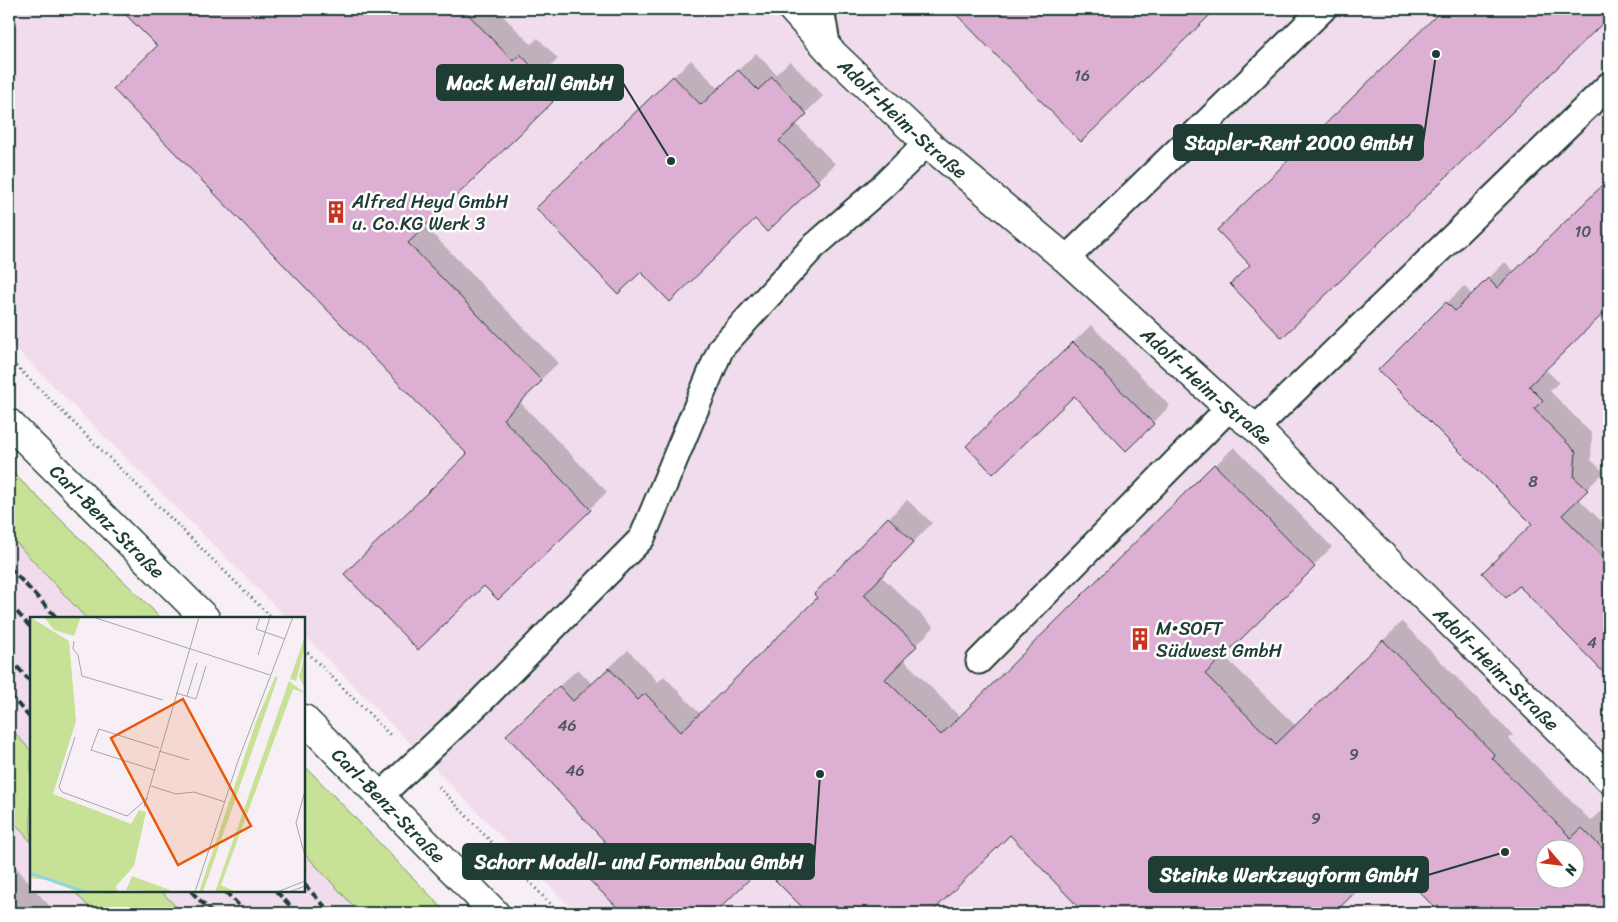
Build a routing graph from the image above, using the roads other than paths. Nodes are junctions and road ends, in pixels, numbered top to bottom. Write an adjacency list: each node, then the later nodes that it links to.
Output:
1 (792, 9): 4 (street, Adolf-Heim-Straße)
2 (821, 9): 4 (lane)
3 (1322, 9): 7 (lane)
4 (828, 49): 6 (street, Adolf-Heim-Straße)
5 (1609, 85): 10 (lane)
6 (926, 143): 7 (street, Adolf-Heim-Straße); 15 (lane)
7 (1066, 259): 8 (street, Adolf-Heim-Straße)
8 (1229, 408): 10 (street, Adolf-Heim-Straße); 12 (lane)
9 (9, 423): 11 (street, Carl-Benz-Straße)
10 (1256, 428): 14 (street, Adolf-Heim-Straße)
11 (204, 617)
12 (979, 661)
13 (305, 719): 15 (street, Carl-Benz-Straße)
14 (1609, 779)
15 (380, 796): 16 (street, Carl-Benz-Straße)
16 (494, 913)

